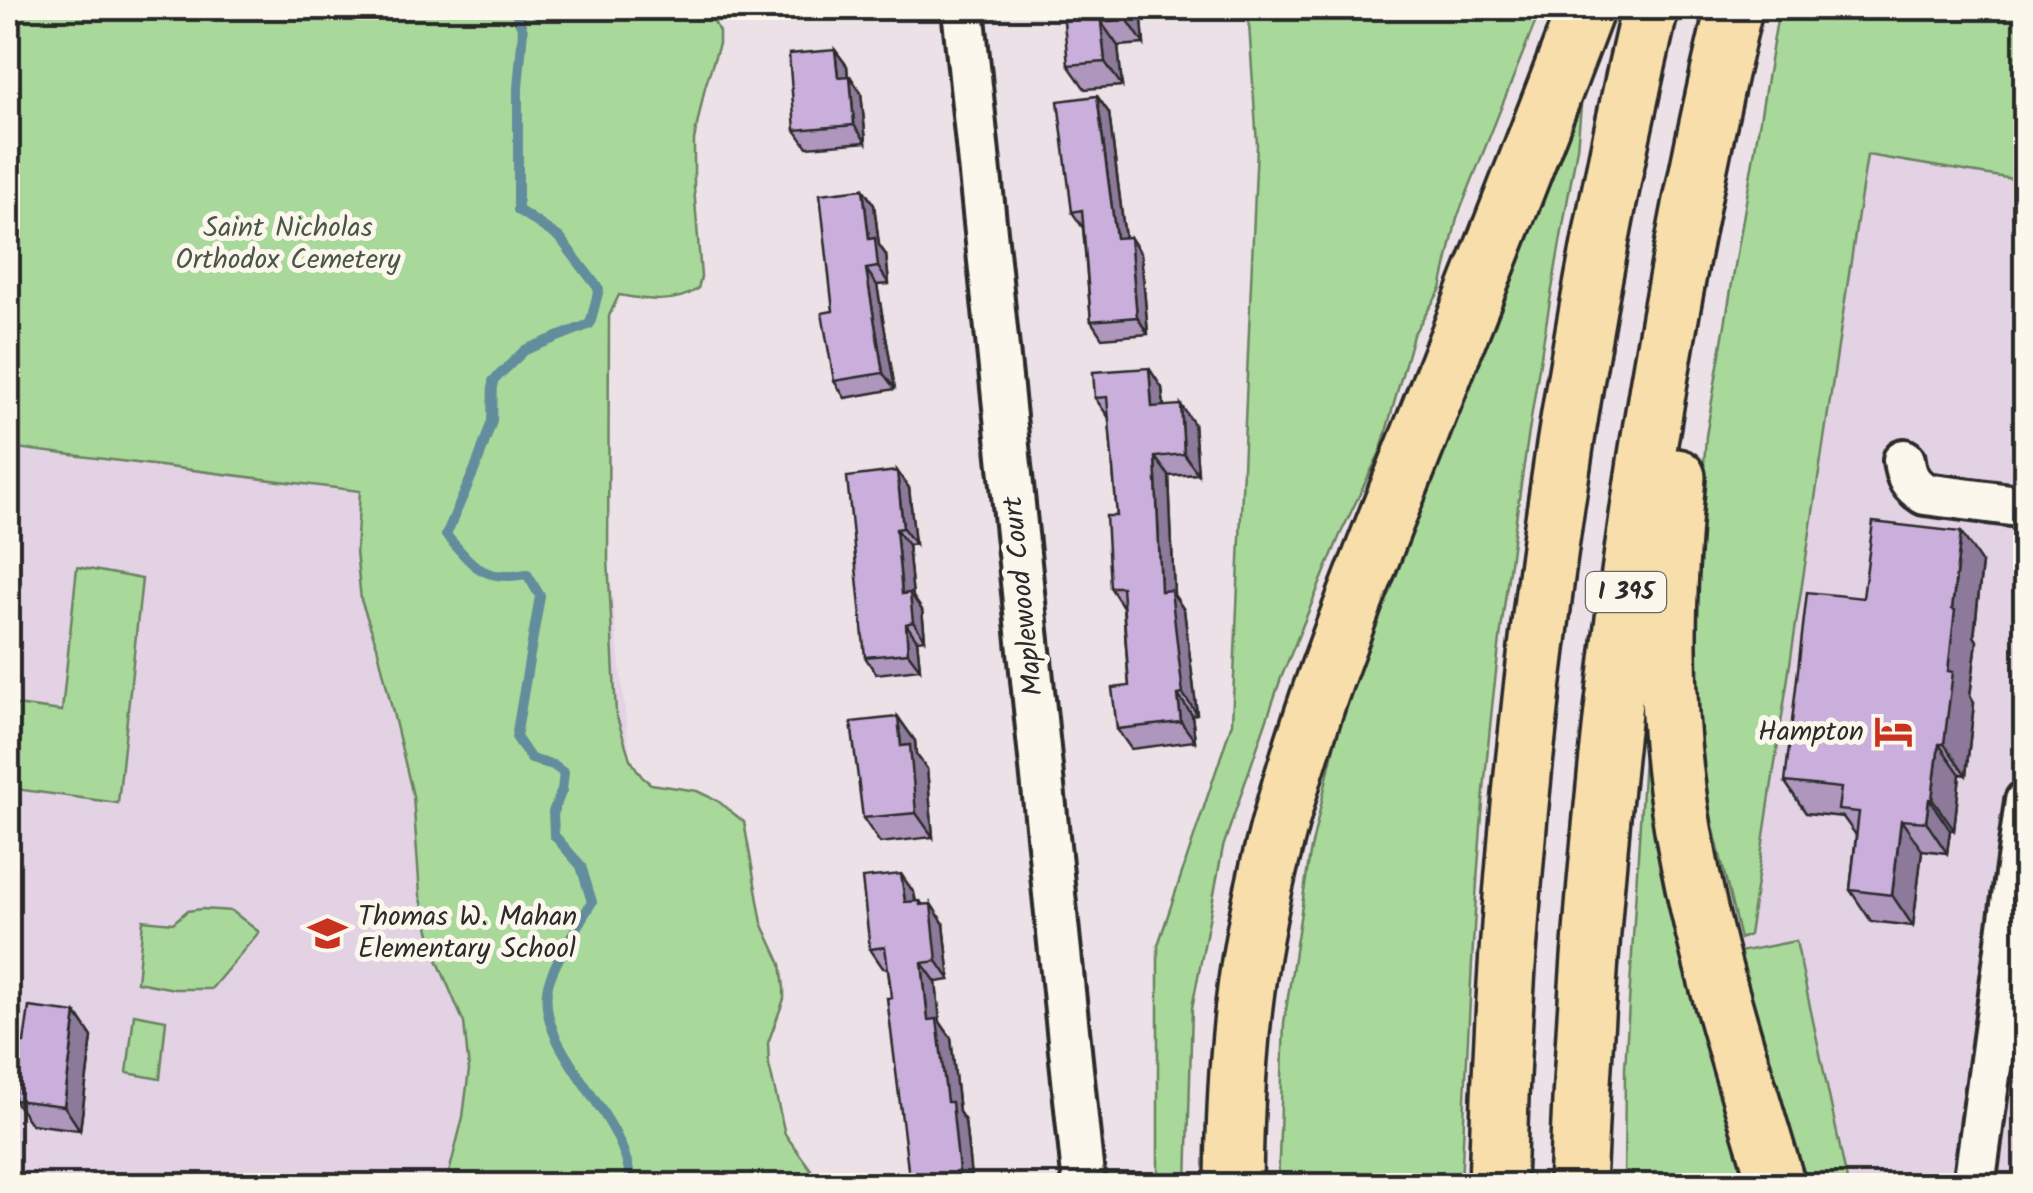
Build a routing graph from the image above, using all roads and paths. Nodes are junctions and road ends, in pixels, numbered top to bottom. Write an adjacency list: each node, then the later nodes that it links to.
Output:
1 (964, 8): 9 (street, Maplewood Court)
2 (1586, 8): 10 (highway)
3 (1650, 8): 11 (highway, I 395)
4 (1734, 8): 5 (highway, I 395)
5 (1668, 330): 12 (highway, I 395); 13 (highway)
6 (1904, 460): 7 (street)
7 (2026, 507)
8 (2026, 802): 14 (street)
9 (1084, 1186)
10 (1234, 1186)
11 (1497, 1186)
12 (1578, 1186)
13 (1777, 1186)
14 (1974, 1186)

